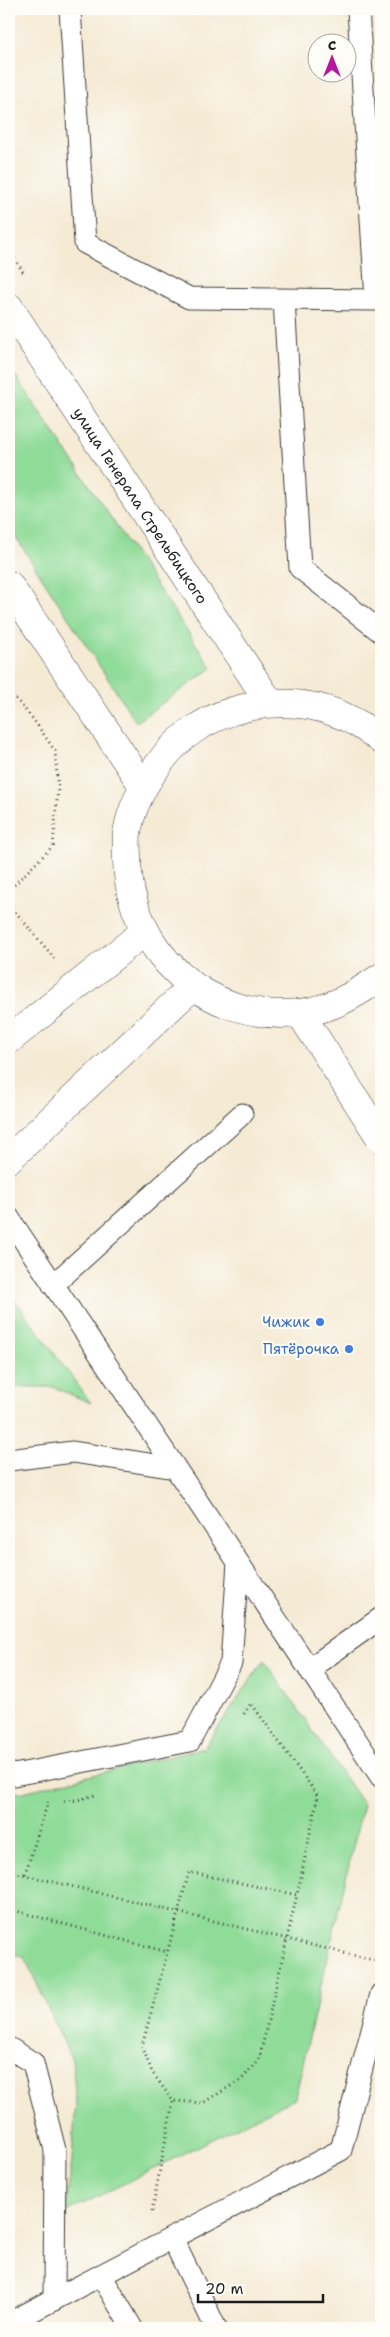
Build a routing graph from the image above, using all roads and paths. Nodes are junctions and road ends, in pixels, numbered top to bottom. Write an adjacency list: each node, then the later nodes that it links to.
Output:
1 (70, 9): 3 (lane)
2 (358, 9): 4 (lane)
3 (284, 300): 4 (lane); 7 (lane)
4 (379, 301)
5 (9, 307): 9 (street, улица Генерала Стрельбицкого)
6 (9, 585): 11 (street)
7 (381, 632)
8 (9, 691): 12 (path)
9 (270, 703): 10 (street); 11 (street)
10 (381, 740)
11 (143, 786): 13 (street)
12 (9, 890)
13 (144, 932): 15 (street); 17 (street)
14 (381, 977): 16 (street)
15 (193, 986): 16 (street); 20 (street)
16 (300, 1013): 19 (street)
17 (9, 1040)
18 (242, 1114): 22 (lane)
19 (381, 1139)
20 (9, 1159)
21 (9, 1218): 22 (lane)
22 (53, 1285): 24 (lane)
23 (9, 1460): 24 (lane)
24 (175, 1468): 25 (lane)
25 (238, 1563): 27 (lane); 29 (lane)
26 (381, 1618): 27 (lane)
27 (309, 1669): 30 (lane)
28 (241, 1718): 36 (path)
29 (9, 1773)
30 (381, 1778)
31 (96, 1795): 33 (path)
32 (38, 1802): 33 (path)
33 (48, 1802): 35 (path)
34 (9, 1870): 35 (path)
35 (25, 1874): 38 (path)
36 (297, 1894): 38 (path); 39 (path)
37 (9, 1910): 40 (path)
38 (177, 1912): 39 (path); 40 (path)
39 (286, 1938): 41 (path); 44 (path)
40 (167, 1952): 44 (path)
41 (381, 1962)
42 (381, 1994): 45 (lane)
43 (9, 2048): 48 (lane)
44 (173, 2101): 46 (path)
45 (172, 2238): 46 (lane); 51 (lane)
46 (144, 2253): 47 (lane)
47 (101, 2275): 48 (lane); 50 (lane)
48 (54, 2300): 49 (lane)
49 (9, 2323)
50 (132, 2328)
51 (216, 2328)

